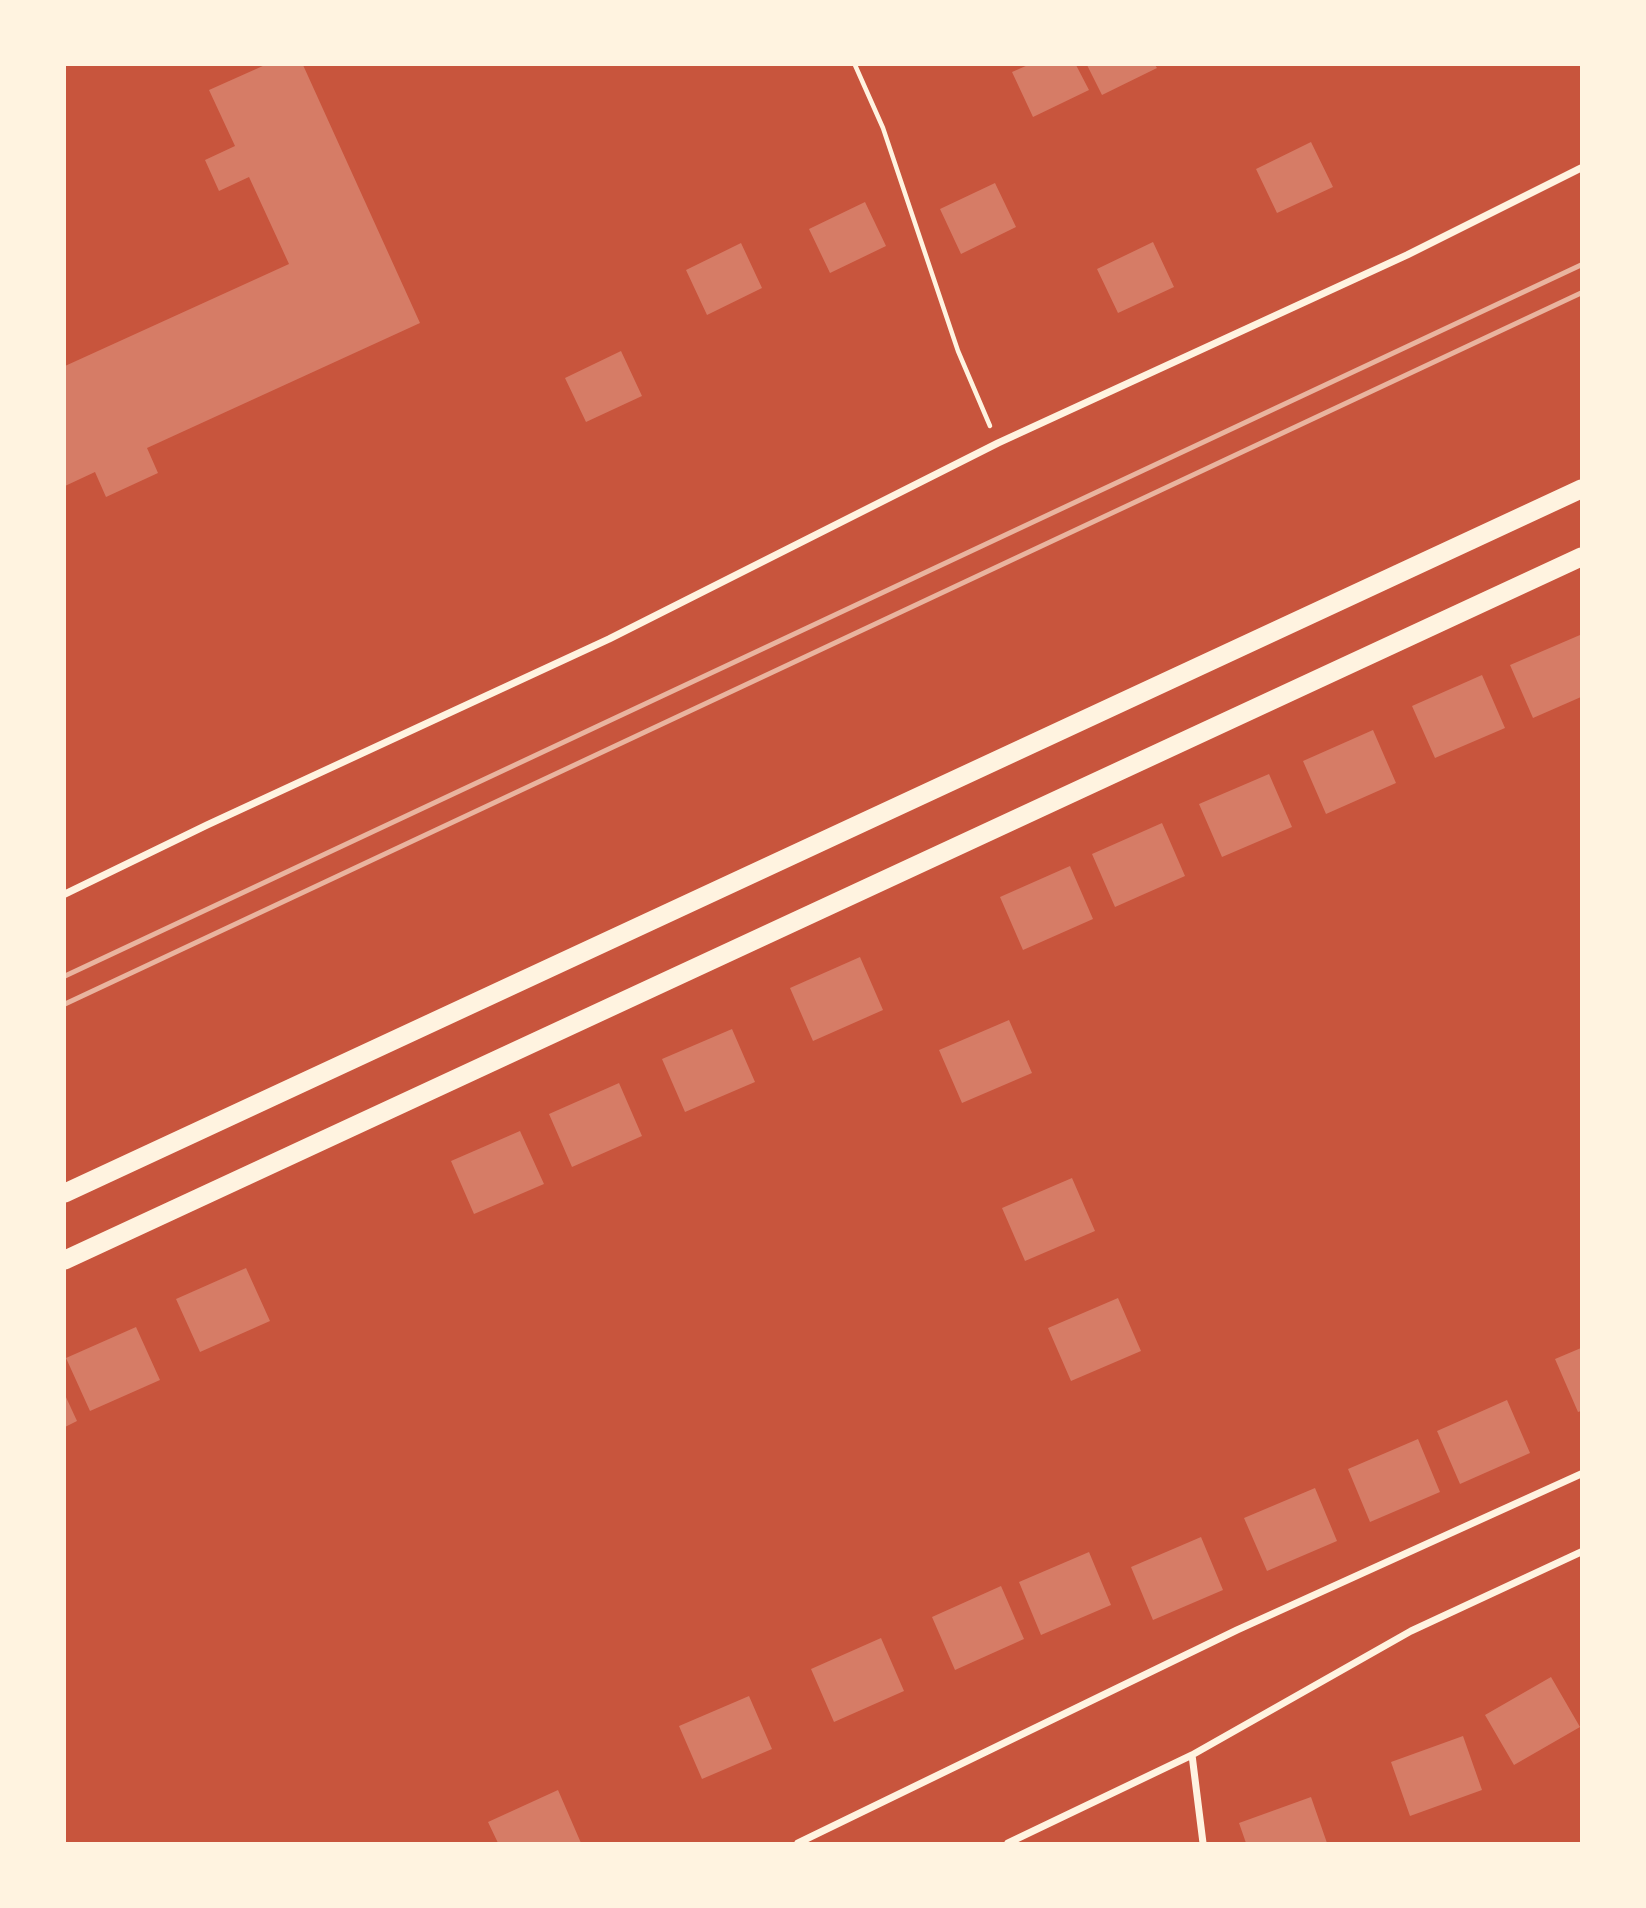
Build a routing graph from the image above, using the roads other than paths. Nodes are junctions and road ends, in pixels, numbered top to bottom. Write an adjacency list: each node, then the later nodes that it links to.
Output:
1 (1581, 168): 4 (street)
2 (1581, 489): 5 (highway)
3 (1581, 557): 6 (highway)
4 (65, 894)
5 (65, 1193)
6 (65, 1259)
7 (1581, 1474): 10 (street)
8 (1581, 1552): 9 (street)
9 (1192, 1755): 11 (street); 12 (street)
10 (798, 1843)
11 (1008, 1843)
12 (1203, 1843)

